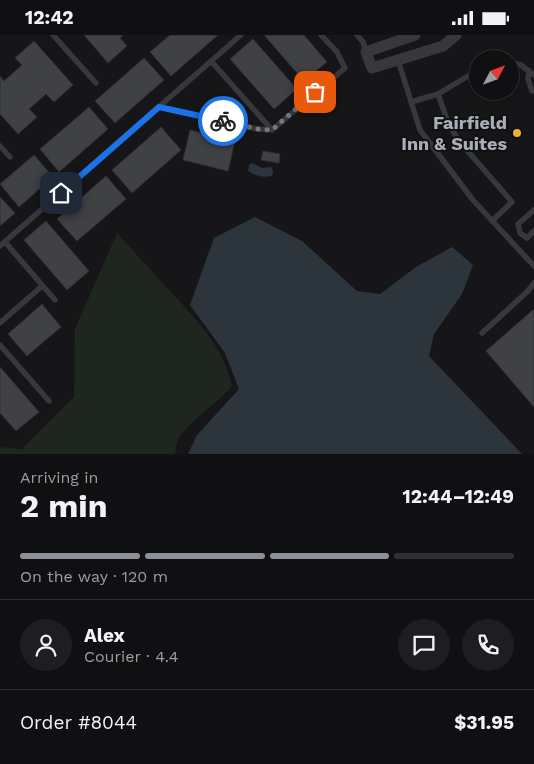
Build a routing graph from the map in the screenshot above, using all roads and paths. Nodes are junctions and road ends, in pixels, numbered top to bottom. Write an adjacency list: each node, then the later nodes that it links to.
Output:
1 (53, 35): 14 (lane)
2 (241, 35): 10 (lane)
3 (321, 35): 19 (lane)
4 (357, 35): 8 (lane)
5 (415, 35): 7 (street)
6 (456, 35): 9 (street)
7 (393, 43): 8 (street); 9 (street)
8 (366, 51): 9 (street)
9 (398, 59): 17 (lane)
10 (211, 61): 18 (lane); 19 (lane)
11 (519, 65): 12 (lane)
12 (532, 73): 15 (lane)
13 (469, 75): 16 (lane)
14 (96, 83)
15 (532, 91)
16 (438, 94): 17 (lane); 23 (lane)
17 (411, 102): 23 (lane)
18 (159, 107): 19 (lane); 25 (lane)
19 (272, 130)
20 (0, 146): 21 (lane)
21 (10, 157)
22 (534, 210): 24 (lane)
23 (492, 221): 26 (lane)
24 (534, 231)
25 (2, 244): 28 (lane)
26 (534, 266)
27 (534, 283): 31 (lane)
28 (42, 286): 29 (lane); 30 (lane)
29 (55, 300)
30 (0, 323)
31 (482, 333)
32 (0, 345): 33 (lane)
33 (49, 401)

